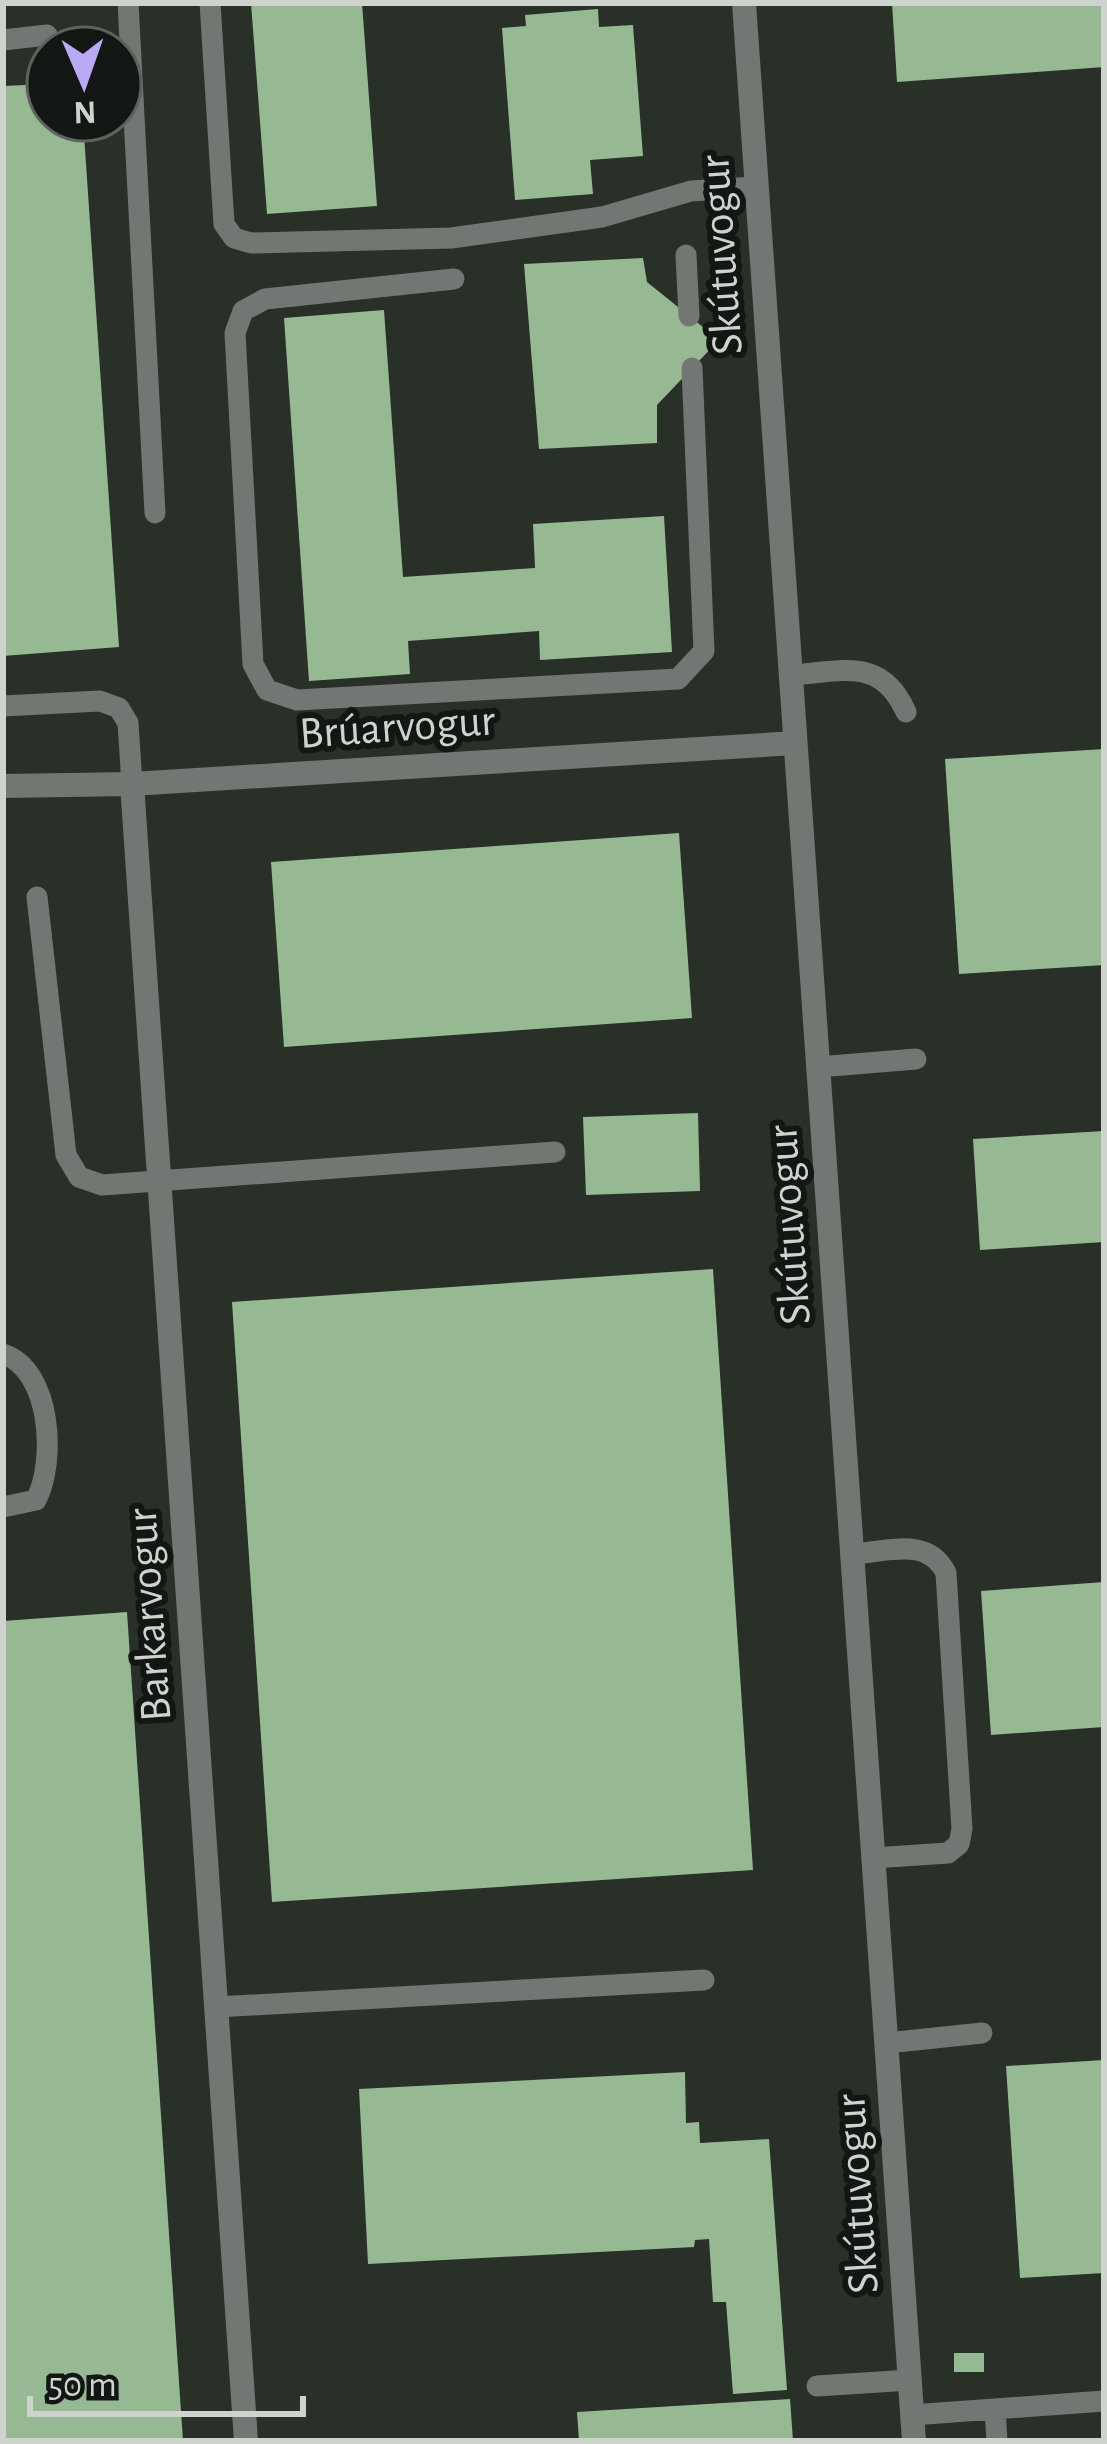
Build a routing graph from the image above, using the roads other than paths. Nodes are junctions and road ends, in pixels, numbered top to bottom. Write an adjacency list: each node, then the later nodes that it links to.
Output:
1 (128, 3): 9 (lane)
2 (210, 3): 4 (lane)
3 (743, 3): 4 (street, Skútuvogur)
4 (756, 187): 10 (street, Skútuvogur)
5 (686, 255): 7 (lane)
6 (454, 279): 8 (lane)
7 (689, 316)
8 (692, 368)
9 (155, 513)
10 (790, 675): 12 (lane); 13 (street, Skútuvogur)
11 (3, 706): 14 (lane)
12 (906, 712)
13 (795, 742): 14 (street, Brúarvogur); 18 (street, Skútuvogur)
14 (133, 784): 15 (street, Brúarvogur); 20 (street, Barkarvogur)
15 (3, 786)
16 (38, 897): 20 (lane)
17 (916, 1059): 18 (lane)
18 (818, 1067): 23 (street, Skútuvogur)
19 (554, 1152): 20 (lane)
20 (160, 1181): 26 (street, Barkarvogur)
21 (3, 1354): 22 (lane)
22 (3, 1507)
23 (852, 1553): 24 (street, Skútuvogur); 24 (lane)
24 (873, 1858): 28 (street, Skútuvogur)
25 (704, 1980): 26 (lane)
26 (216, 2007): 34 (street, Barkarvogur)
27 (982, 2033): 28 (lane)
28 (887, 2043): 29 (street, Skútuvogur)
29 (910, 2380): 30 (lane); 33 (street, Skútuvogur)
30 (817, 2386)
31 (1104, 2402): 32 (lane)
32 (995, 2410): 33 (lane); 36 (lane)
33 (912, 2415): 35 (street, Skútuvogur)
34 (246, 2441)
35 (914, 2441)
36 (997, 2441)

